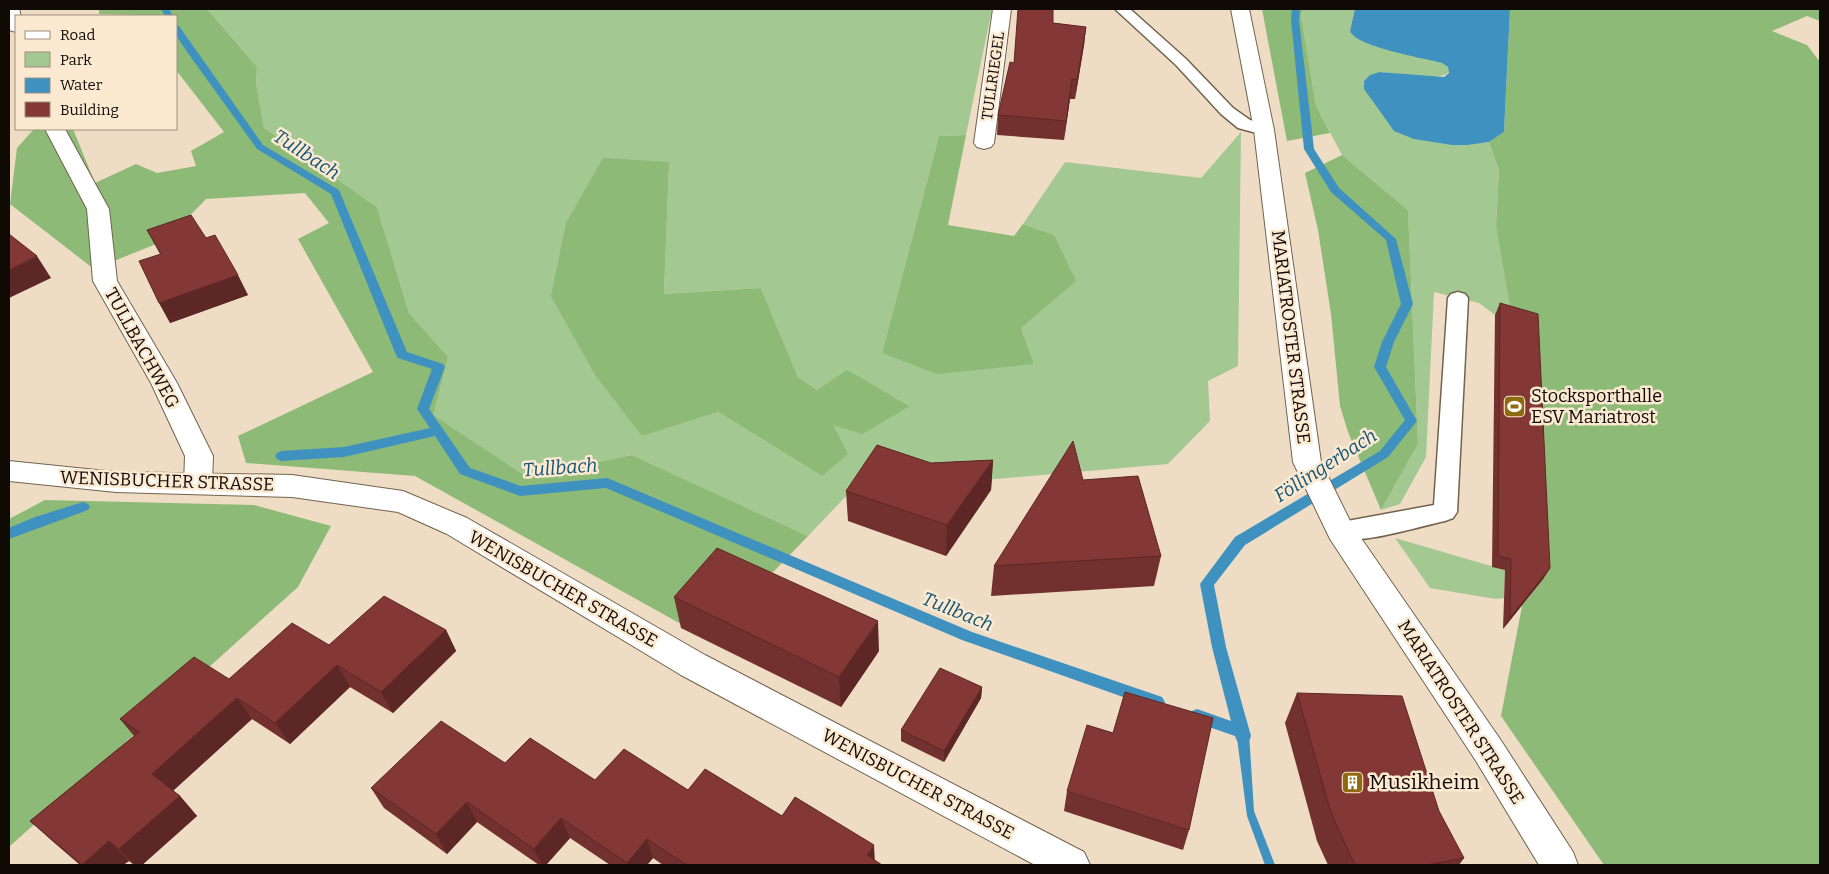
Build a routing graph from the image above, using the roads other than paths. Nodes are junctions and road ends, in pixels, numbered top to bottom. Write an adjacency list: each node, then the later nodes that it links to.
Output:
1 (10, 9): 5 (street)
2 (1002, 9): 8 (street, TULLRIEGEL)
3 (1122, 9): 7 (lane)
4 (1240, 9): 7 (street, MARIATROSTER STRASSE)
5 (15, 24)
6 (56, 130): 11 (street, TULLBACHWEG)
7 (1264, 130): 12 (street, MARIATROSTER STRASSE)
8 (984, 143)
9 (1458, 298): 12 (lane)
10 (9, 471): 11 (street, WENISBUCHER STRASSE)
11 (198, 484): 13 (street, WENISBUCHER STRASSE)
12 (1340, 531): 14 (street, MARIATROSTER STRASSE)
13 (1071, 865)
14 (1560, 865)

